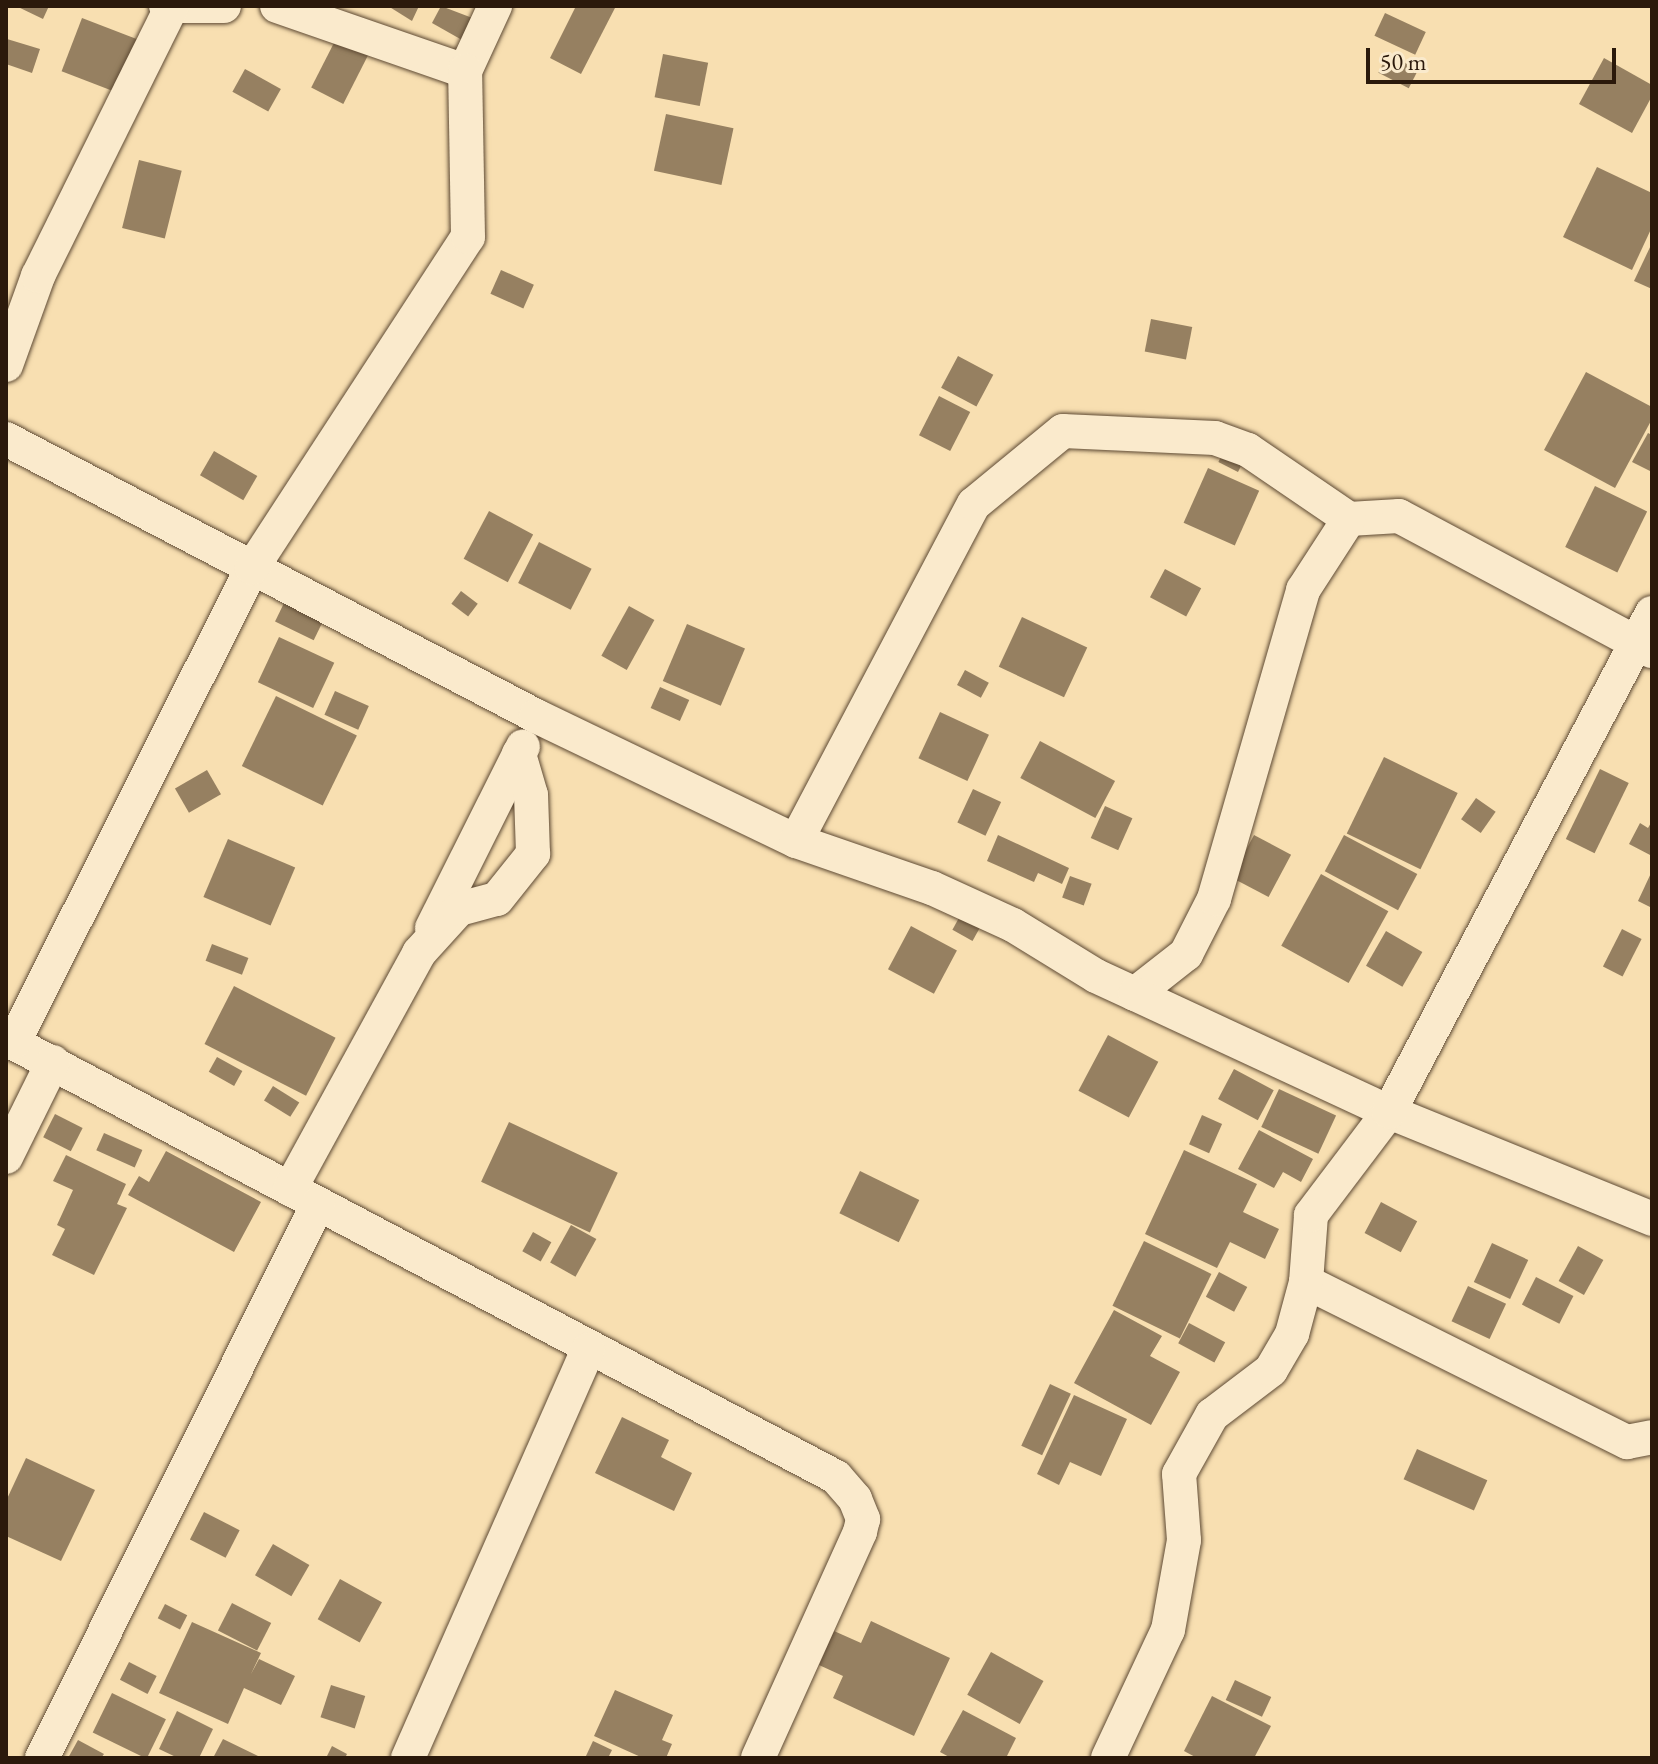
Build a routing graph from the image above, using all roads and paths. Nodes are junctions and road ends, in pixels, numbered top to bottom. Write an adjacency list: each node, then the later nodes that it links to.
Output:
1 (224, 6): 4 (street)
2 (277, 6): 5 (street)
3 (495, 6): 5 (street)
4 (170, 7): 6 (street)
5 (465, 71): 9 (street)
6 (6, 365)
7 (6, 439): 9 (street)
8 (1349, 519): 11 (street); 14 (street); 16 (street)
9 (252, 568): 12 (street); 17 (street)
10 (1652, 613): 11 (street)
11 (1645, 647): 19 (street)
12 (536, 716): 13 (street); 14 (street)
13 (519, 754): 15 (street); 15 (street)
14 (796, 841): 16 (street)
15 (419, 953): 21 (street)
16 (1135, 994): 19 (street)
17 (10, 1041): 18 (street)
18 (53, 1062): 20 (street); 21 (street)
19 (1389, 1112): 22 (street); 23 (street)
20 (6, 1157)
21 (304, 1196): 24 (street); 26 (street)
22 (1652, 1219)
23 (1306, 1282): 25 (street); 29 (street)
24 (588, 1350): 27 (street); 28 (street)
25 (1652, 1437)
26 (42, 1758)
27 (408, 1758)
28 (758, 1758)
29 (1108, 1758)

